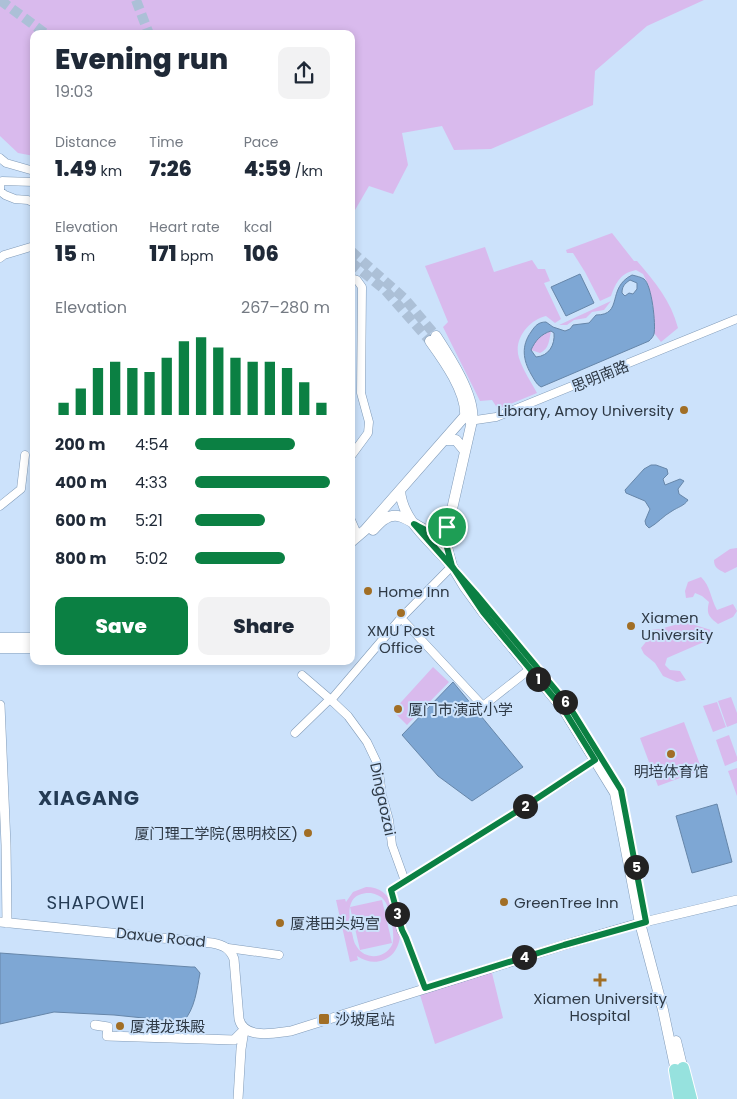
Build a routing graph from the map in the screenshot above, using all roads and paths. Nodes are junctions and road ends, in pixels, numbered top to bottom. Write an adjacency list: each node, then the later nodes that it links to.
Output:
1 (0, 158): 2 (street)
2 (30, 170)
3 (30, 182): 4 (street)
4 (30, 202)
5 (30, 247): 6 (street)
6 (0, 258)
7 (355, 279): 12 (street)
8 (737, 320): 9 (street, 思明南路)
9 (472, 420): 10 (street, 思明南路); 10 (main road); 13 (main road)
10 (459, 423): 11 (main road)
11 (444, 440): 13 (main road); 15 (main road)
12 (355, 451)
13 (465, 451): 18 (main road)
14 (25, 455): 16 (street)
15 (400, 490): 17 (main road); 19 (main road)
16 (0, 506)
17 (414, 524): 18 (main road); 20 (main road); 21 (main road)
18 (447, 527): 21 (main road)
19 (355, 539)
20 (355, 548)
21 (452, 566): 22 (street); 27 (main road)
22 (401, 618): 27 (street); 29 (street)
23 (0, 638): 24 (main road)
24 (30, 638)
25 (0, 648): 26 (main road)
26 (30, 648)
27 (532, 667): 32 (main road)
28 (302, 675): 29 (street, Dingaozai)
29 (330, 699): 31 (street); 33 (street, Dingaozai)
30 (0, 705): 36 (street)
31 (295, 733)
32 (597, 758): 33 (street); 35 (main road)
33 (405, 881): 39 (street)
34 (737, 900): 35 (street)
35 (643, 922): 39 (street); 42 (main road)
36 (4, 923): 37 (street, Daxue Road)
37 (228, 948): 38 (street); 41 (street)
38 (279, 955)
39 (425, 988): 41 (street)
40 (95, 1025): 41 (street)
41 (244, 1030): 43 (street)
42 (679, 1069): 44 (highway); 45 (highway)
43 (238, 1099)
44 (681, 1099)
45 (690, 1099)

